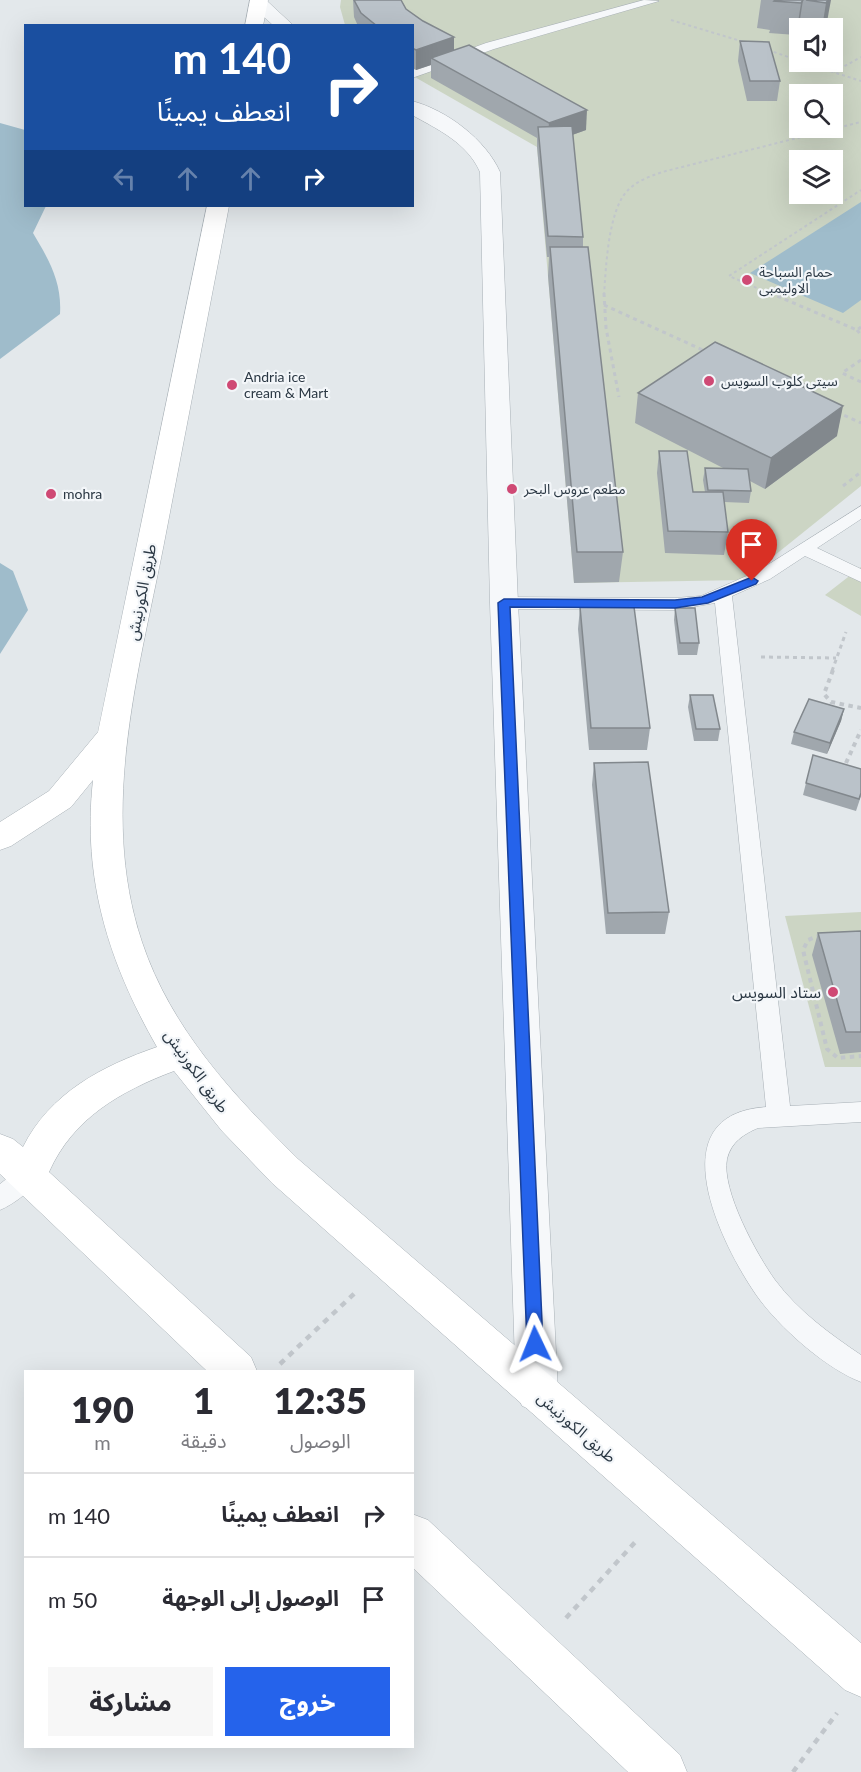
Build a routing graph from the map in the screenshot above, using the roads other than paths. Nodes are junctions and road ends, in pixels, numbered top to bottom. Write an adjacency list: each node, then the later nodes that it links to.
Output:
1 (653, 1): 5 (lane)
2 (259, 2): 3 (main road); 4 (street)
3 (254, 24)
4 (283, 24)
5 (414, 73)
6 (414, 108): 13 (street)
7 (218, 207): 14 (main road, طريق الكورنيش)
8 (861, 511): 9 (lane)
9 (853, 526): 10 (lane)
10 (805, 549): 11 (lane); 12 (lane)
11 (861, 576)
12 (723, 595): 13 (lane); 18 (lane)
13 (504, 603): 22 (street)
14 (112, 736): 15 (main road); 16 (main road, طريق الكورنيش)
15 (0, 838)
16 (180, 1054): 19 (main road); 22 (main road, طريق الكورنيش)
17 (861, 1112): 18 (lane)
18 (779, 1117): 21 (lane)
19 (9, 1175): 20 (main road)
20 (235, 1370)
21 (861, 1370)
22 (537, 1392): 24 (main road, طريق الكورنيش)
23 (414, 1538): 25 (main road)
24 (861, 1674)
25 (663, 1772)

